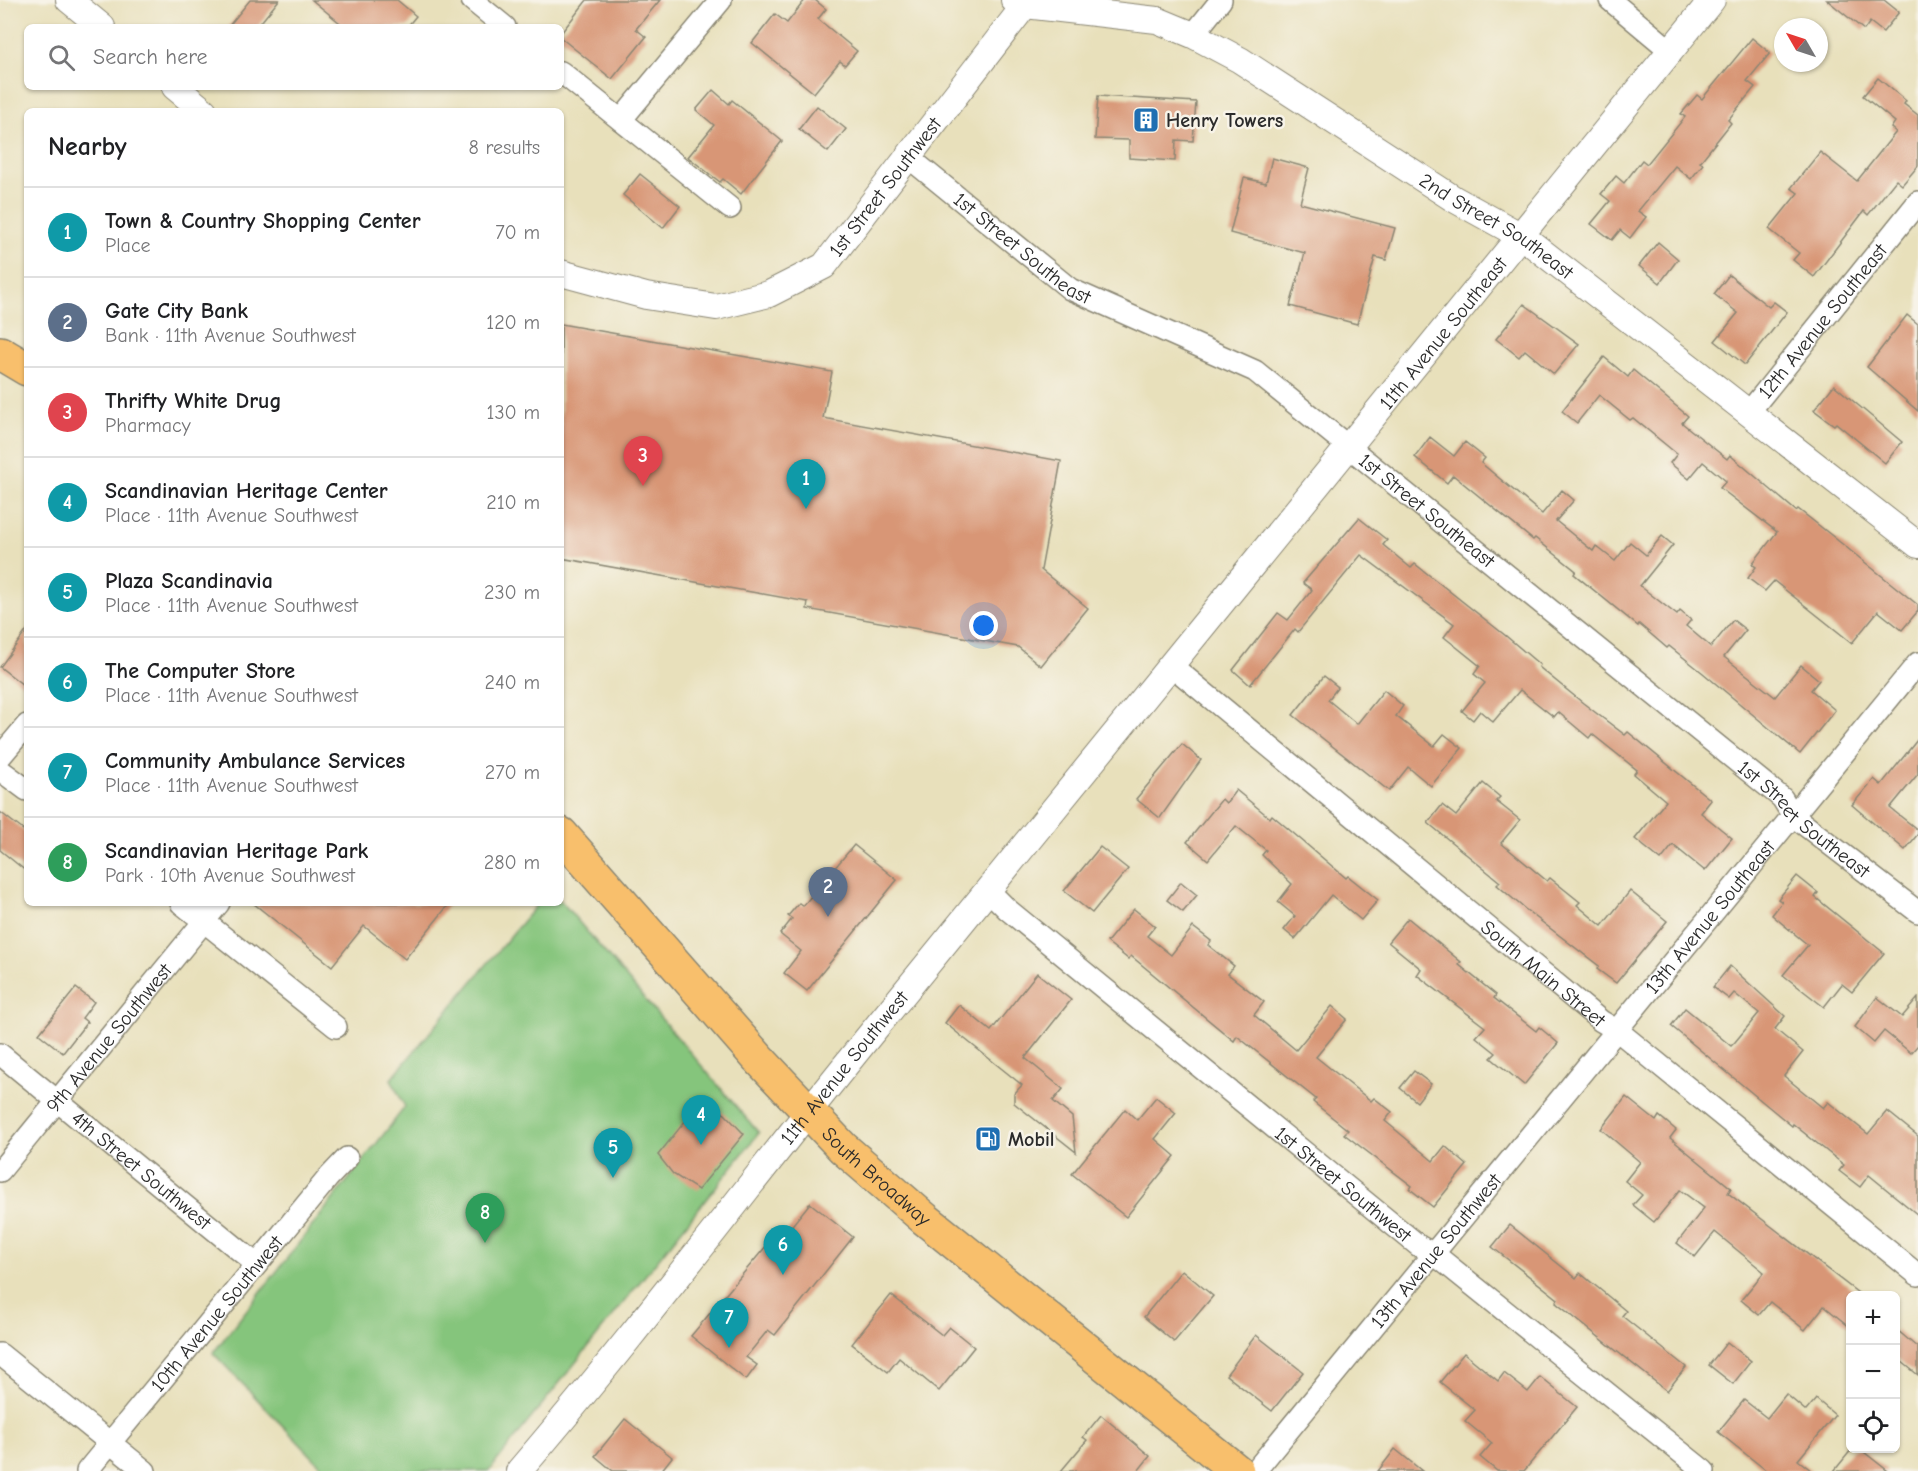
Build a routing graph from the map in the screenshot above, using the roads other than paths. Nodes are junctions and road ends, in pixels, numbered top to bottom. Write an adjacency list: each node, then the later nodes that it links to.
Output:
1 (69, 0): 8 (street)
2 (472, 0): 9 (street)
3 (721, 0): 15 (street)
4 (1221, 0): 10 (street)
5 (1610, 0): 11 (street)
6 (1712, 0): 11 (street, 11th Avenue Southeast)
7 (1020, 3): 10 (street, 2nd Street Southeast); 16 (street, 1st Street Southwest)
8 (98, 24)
9 (501, 24)
10 (1193, 35): 19 (street, 2nd Street Southeast)
11 (1671, 51): 19 (street, 11th Avenue Southeast)
12 (564, 74): 15 (street)
13 (179, 90): 14 (street)
14 (200, 108)
15 (621, 120): 18 (street)
16 (907, 156): 20 (street, 1st Street Southwest); 24 (street, 1st Street Southeast)
17 (1918, 202): 23 (street, 12th Avenue Southeast)
18 (730, 208)
19 (1523, 237): 23 (street, 2nd Street Southeast); 24 (street, 11th Avenue Southeast)
20 (564, 274)
21 (0, 353): 22 (main road)
22 (24, 367)
23 (1749, 412): 25 (street, 2nd Street Southeast)
24 (1351, 449): 27 (street, 11th Avenue Southeast); 32 (street, 1st Street Southeast)
25 (1918, 545)
26 (1918, 663): 32 (street, 13th Avenue Southeast)
27 (1172, 666): 34 (street, 11th Avenue Southwest); 40 (street, South Main Street)
28 (24, 729): 29 (street)
29 (0, 757)
30 (0, 770): 31 (street)
31 (24, 788)
32 (1793, 816): 37 (street, 1st Street Southeast); 40 (street, 13th Avenue Southeast)
33 (564, 837): 43 (main road, South Broadway)
34 (989, 891): 43 (street, 11th Avenue Southwest); 46 (street, 1st Street Southwest)
35 (186, 906): 38 (street)
36 (217, 906): 38 (street, 9th Avenue Southwest)
37 (1918, 912)
38 (205, 920): 39 (street); 42 (street, 9th Avenue Southwest)
39 (336, 1027)
40 (1617, 1031): 46 (street, 13th Avenue Southwest); 48 (street, South Main Street)
41 (0, 1053): 42 (street, 4th Street Southwest)
42 (58, 1100): 45 (street, 9th Avenue Southwest); 47 (street, 4th Street Southwest)
43 (809, 1112): 53 (street, 11th Avenue Southwest); 54 (main road, South Broadway)
44 (347, 1158): 47 (street, 10th Avenue Southwest)
45 (0, 1171)
46 (1434, 1254): 55 (street, 13th Avenue Southwest); 56 (street, 1st Street Southwest)
47 (256, 1264): 50 (street, 10th Avenue Southwest)
48 (1918, 1275)
49 (0, 1354): 50 (street)
50 (110, 1443): 51 (street, 10th Avenue Southwest); 52 (street)
51 (87, 1471)
52 (145, 1471)
53 (519, 1471)
54 (1237, 1471)
55 (1255, 1471)
56 (1704, 1471)

